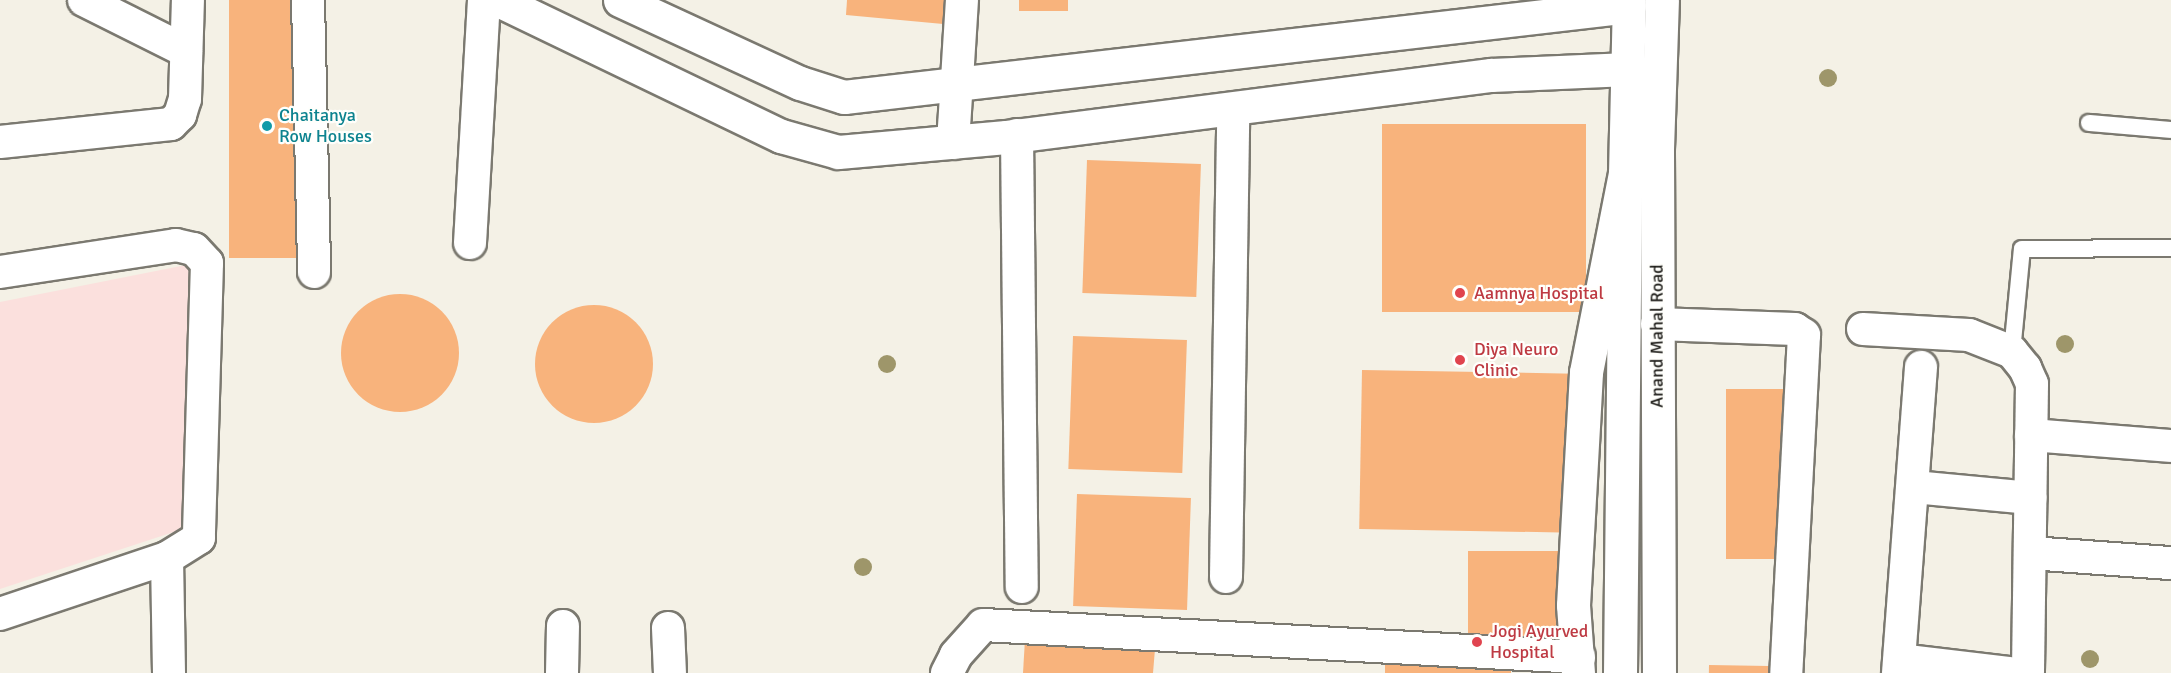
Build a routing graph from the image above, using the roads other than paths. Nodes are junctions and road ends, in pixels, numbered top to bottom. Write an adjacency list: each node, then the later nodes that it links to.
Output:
1 (84, 0): 11 (street)
2 (188, 0): 11 (street)
3 (308, 0): 24 (street)
4 (484, 0): 21 (street)
5 (498, 0): 19 (main road)
6 (620, 0): 10 (main road)
7 (962, 0): 13 (street)
8 (1662, 0): 25 (main road, Anand Mahal Road)
9 (1629, 11): 12 (main road); 13 (main road)
10 (665, 12): 13 (main road)
11 (186, 51): 18 (street)
12 (1628, 69): 14 (main road); 20 (main road)
13 (953, 87): 19 (street)
14 (1233, 109): 17 (main road); 36 (street)
15 (2089, 123): 16 (lane)
16 (2171, 130)
17 (1017, 135): 19 (main road); 37 (street)
18 (0, 142)
19 (953, 143)
20 (1625, 174): 41 (main road); 47 (main road)
21 (470, 243)
22 (2171, 248): 27 (lane)
23 (0, 272): 34 (street)
24 (315, 272)
25 (1657, 324): 48 (main road, Anand Mahal Road); 49 (street)
26 (1863, 329): 27 (street)
27 (2012, 352): 29 (street)
28 (1921, 367): 31 (street)
29 (2031, 435): 30 (street); 32 (street)
30 (2171, 446)
31 (1914, 487): 32 (street); 42 (street)
32 (2030, 498): 33 (street)
33 (2030, 553): 35 (street); 51 (street)
34 (167, 558): 38 (street); 43 (street)
35 (2171, 563)
36 (1226, 577)
37 (1022, 587)
38 (0, 614)
39 (563, 626): 44 (street)
40 (668, 628): 45 (street)
41 (1579, 665): 46 (street)
42 (1899, 667): 50 (street)
43 (169, 673)
44 (562, 673)
45 (670, 673)
46 (947, 673)
47 (1620, 673)
48 (1659, 673)
49 (1786, 673)
50 (2009, 673)
51 (2028, 673)

